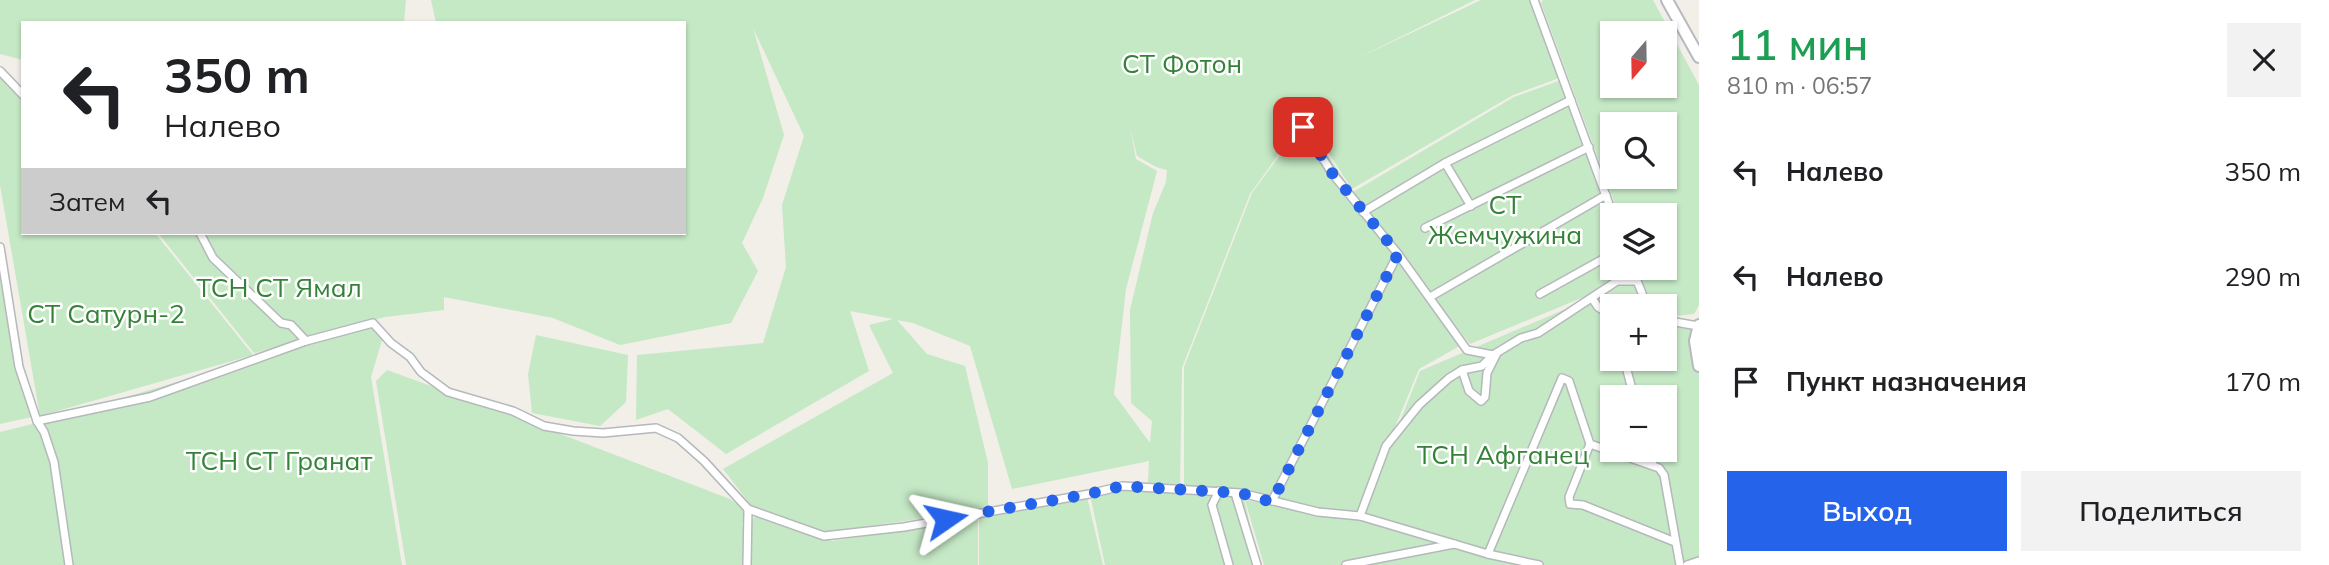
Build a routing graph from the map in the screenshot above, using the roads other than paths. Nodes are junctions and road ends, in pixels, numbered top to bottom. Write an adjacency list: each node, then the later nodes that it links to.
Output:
1 (1534, 0): 6 (street)
2 (1667, 0): 3 (main road)
3 (1699, 57)
4 (0, 71): 5 (street)
5 (21, 93)
6 (1571, 100): 8 (street); 9 (street)
7 (1303, 127): 13 (street)
8 (1588, 147): 10 (street); 12 (street)
9 (1446, 163): 12 (street); 13 (street)
10 (1606, 195): 11 (street); 22 (street)
11 (1609, 203)
12 (1471, 206): 14 (street)
13 (1363, 212): 17 (street)
14 (1426, 228)
15 (202, 235): 27 (street)
16 (0, 247): 32 (street)
17 (1398, 254): 22 (street); 38 (street)
18 (1600, 261): 20 (street)
19 (1636, 281): 21 (street); 23 (street)
20 (1540, 294)
21 (1642, 294)
22 (1430, 296): 29 (street)
23 (1592, 298): 24 (street); 29 (street)
24 (1600, 308)
25 (1677, 322): 26 (street)
26 (1699, 326): 30 (main road)
27 (306, 341): 32 (street); 39 (street)
28 (1699, 342): 30 (street)
29 (1495, 354): 31 (street); 31 (street)
30 (1699, 365)
31 (1462, 370): 40 (street)
32 (37, 421): 45 (street)
33 (1590, 444): 35 (street); 41 (street); 43 (street)
34 (1652, 462): 35 (street)
35 (1653, 465): 41 (street)
36 (1219, 491): 37 (street); 39 (street); 47 (street)
37 (1235, 493): 38 (street); 48 (street)
38 (1272, 502): 40 (street)
39 (748, 509): 46 (street)
40 (1360, 516): 42 (street)
41 (1675, 542): 51 (street)
42 (1458, 543): 43 (street); 49 (street)
43 (1488, 554): 50 (street)
44 (1699, 561): 52 (street)
45 (69, 565)
46 (747, 565)
47 (1229, 565)
48 (1257, 565)
49 (1346, 565)
50 (1539, 565)
51 (1680, 565)
52 (1687, 565)

